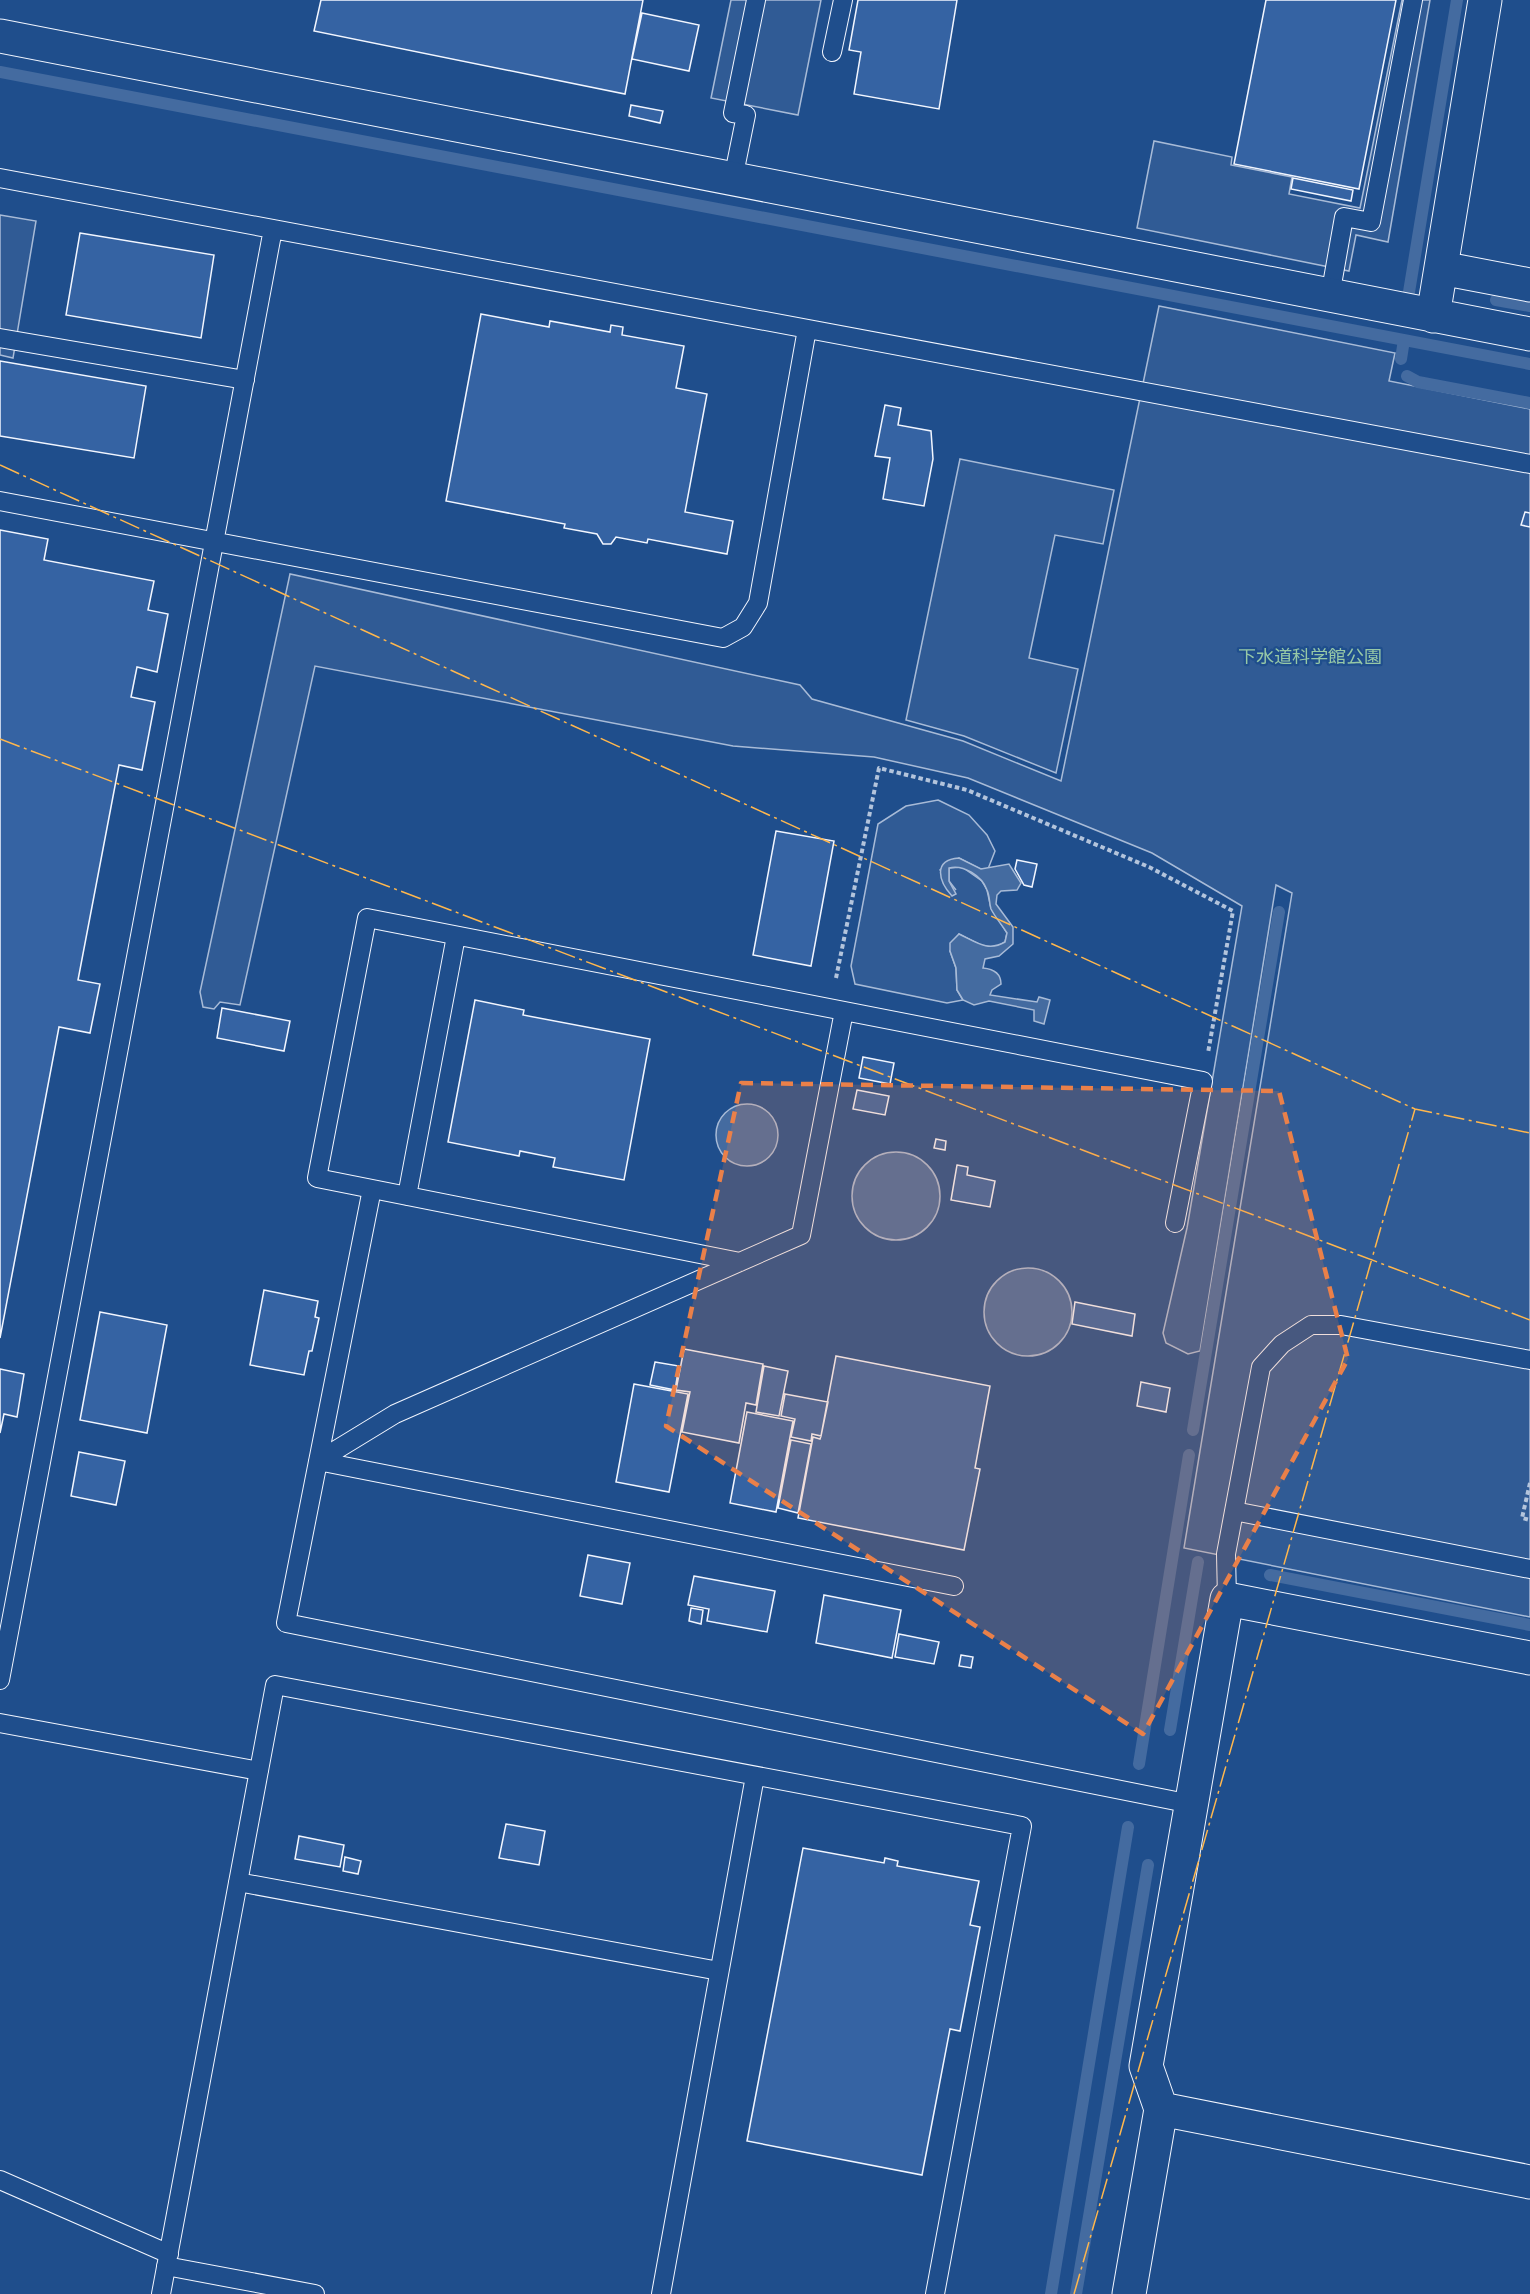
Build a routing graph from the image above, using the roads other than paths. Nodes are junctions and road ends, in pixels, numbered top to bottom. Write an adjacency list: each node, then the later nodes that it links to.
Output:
1 (756, 0): 8 (lane)
2 (843, 0): 6 (lane)
3 (1413, 0): 12 (lane)
4 (1485, 0): 10 (street)
5 (0, 36): 8 (street)
6 (832, 52)
7 (0, 178): 9 (lane)
8 (733, 179): 12 (street)
9 (273, 229): 14 (lane); 17 (lane)
10 (1441, 268): 11 (street); 13 (street)
11 (1530, 285)
12 (1330, 296): 13 (street)
13 (1433, 316): 15 (street)
14 (807, 329): 18 (lane); 20 (lane)
15 (1530, 334)
16 (0, 338): 17 (lane)
17 (244, 380): 20 (lane)
18 (1530, 464)
19 (0, 501): 20 (lane)
20 (215, 542): 34 (lane)
21 (456, 936): 22 (lane); 23 (lane); 24 (lane)
22 (837, 1010): 25 (lane); 26 (lane)
23 (372, 1189): 24 (lane); 28 (lane)
24 (407, 1196): 26 (lane)
25 (1175, 1223)
26 (740, 1262): 28 (lane)
27 (1530, 1360): 29 (lane)
28 (318, 1461): 31 (lane); 38 (lane)
29 (1234, 1511): 30 (lane); 32 (lane)
30 (1530, 1569)
31 (954, 1586)
32 (1227, 1599): 33 (street); 38 (street)
33 (1530, 1658)
34 (0, 1680)
35 (0, 1723): 36 (lane)
36 (259, 1771): 37 (lane); 39 (lane)
37 (755, 1776): 40 (lane); 48 (lane)
38 (1191, 1804): 41 (street)
39 (238, 1881): 40 (lane); 44 (lane)
40 (719, 1971): 47 (lane)
41 (1161, 2109): 43 (street); 49 (street)
42 (0, 2180): 44 (lane)
43 (1530, 2181)
44 (168, 2260): 45 (lane); 46 (lane)
45 (161, 2294)
46 (315, 2294)
47 (661, 2294)
48 (935, 2294)
49 (1129, 2294)

